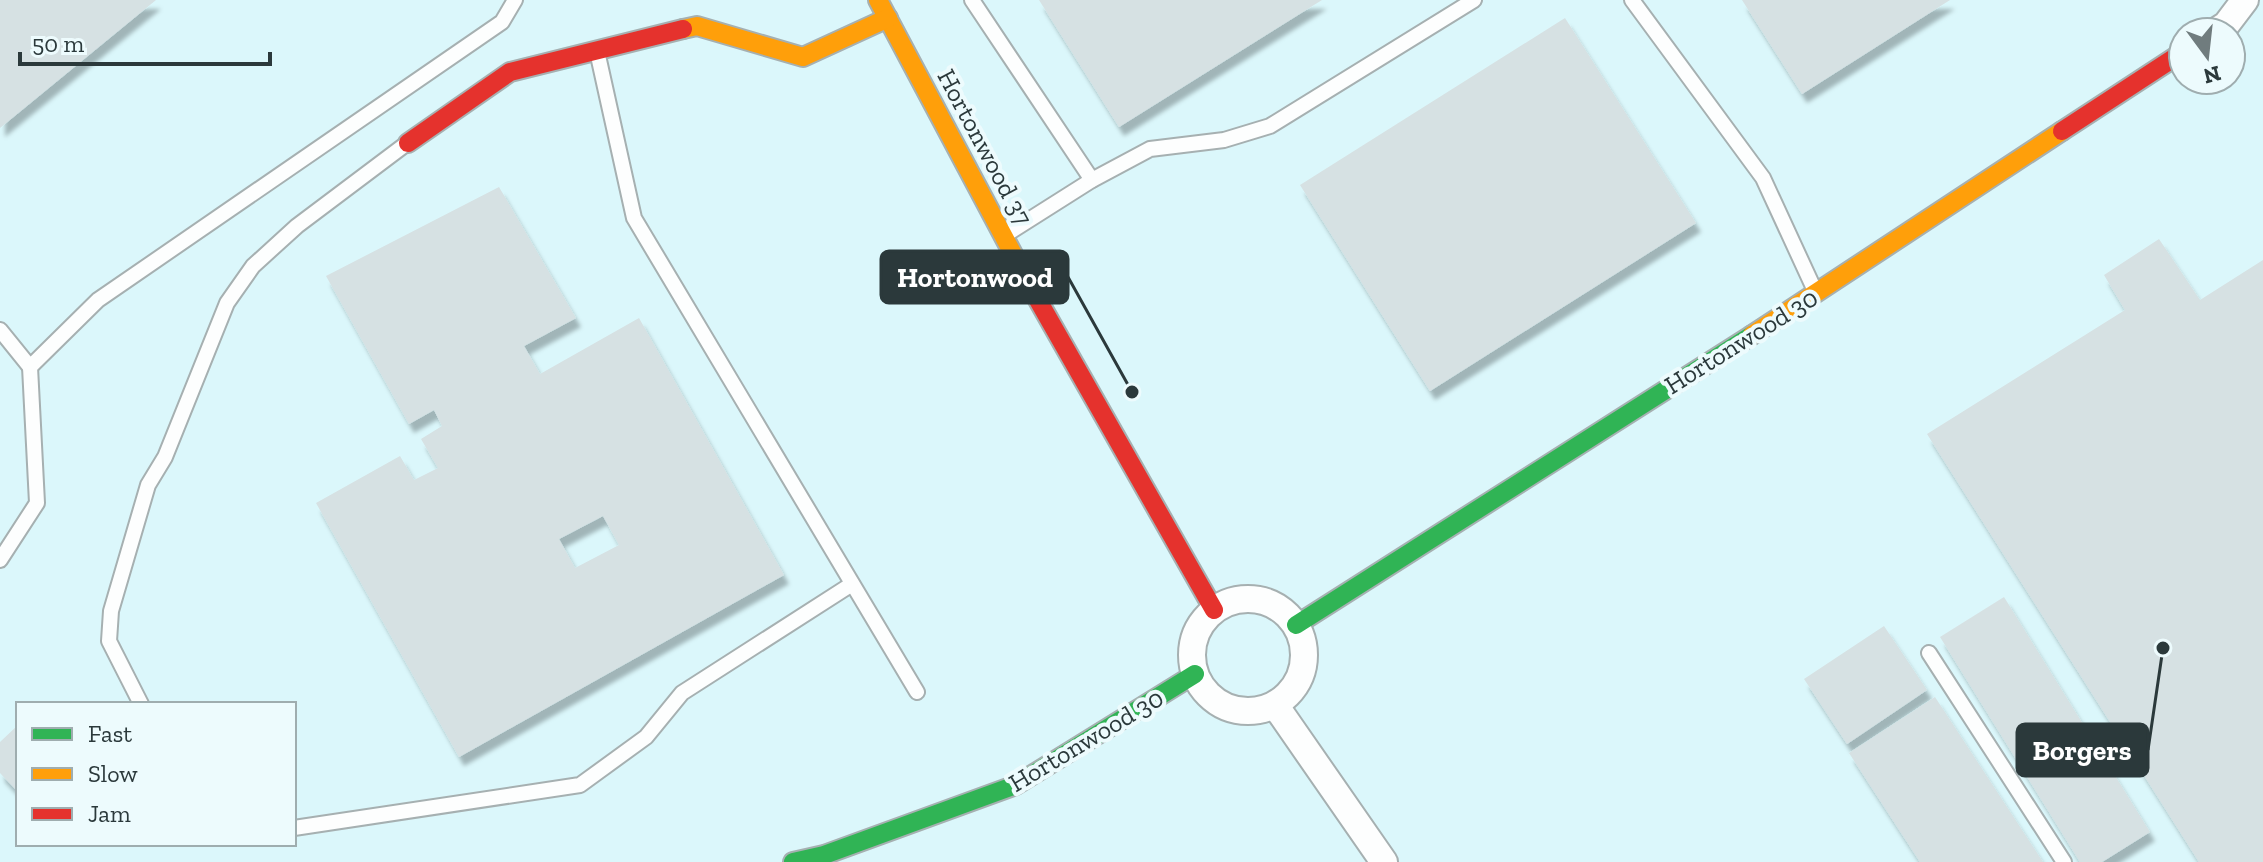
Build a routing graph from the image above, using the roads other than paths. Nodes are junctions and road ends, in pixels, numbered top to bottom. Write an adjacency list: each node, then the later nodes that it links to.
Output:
1 (515, 0): 16 (lane)
2 (878, 0): 8 (street, Hortonwood 37)
3 (972, 0): 12 (lane)
4 (1474, 0): 12 (lane)
5 (1632, 0): 14 (lane)
6 (2245, 0): 7 (street)
7 (2233, 16)
8 (888, 18): 9 (street); 13 (street, Hortonwood 37)
9 (597, 51): 11 (street); 18 (lane)
10 (2167, 63): 14 (street, Hortonwood 30)
11 (408, 143): 24 (lane)
12 (1092, 180): 13 (lane)
13 (1002, 237): 19 (street, Hortonwood 37)
14 (1816, 294): 20 (street, Hortonwood 30)
15 (0, 330): 16 (lane)
16 (30, 367): 17 (lane)
17 (0, 560)
18 (852, 584): 23 (lane); 26 (lane)
19 (1214, 610): 20 (street); 22 (street)
20 (1296, 625): 25 (street)
21 (1929, 653): 29 (lane)
22 (1195, 674): 25 (street); 27 (street, Hortonwood 30)
23 (917, 692)
24 (140, 702)
25 (1275, 705): 28 (street)
26 (296, 828)
27 (793, 862)
28 (1384, 862)
29 (2064, 862)

